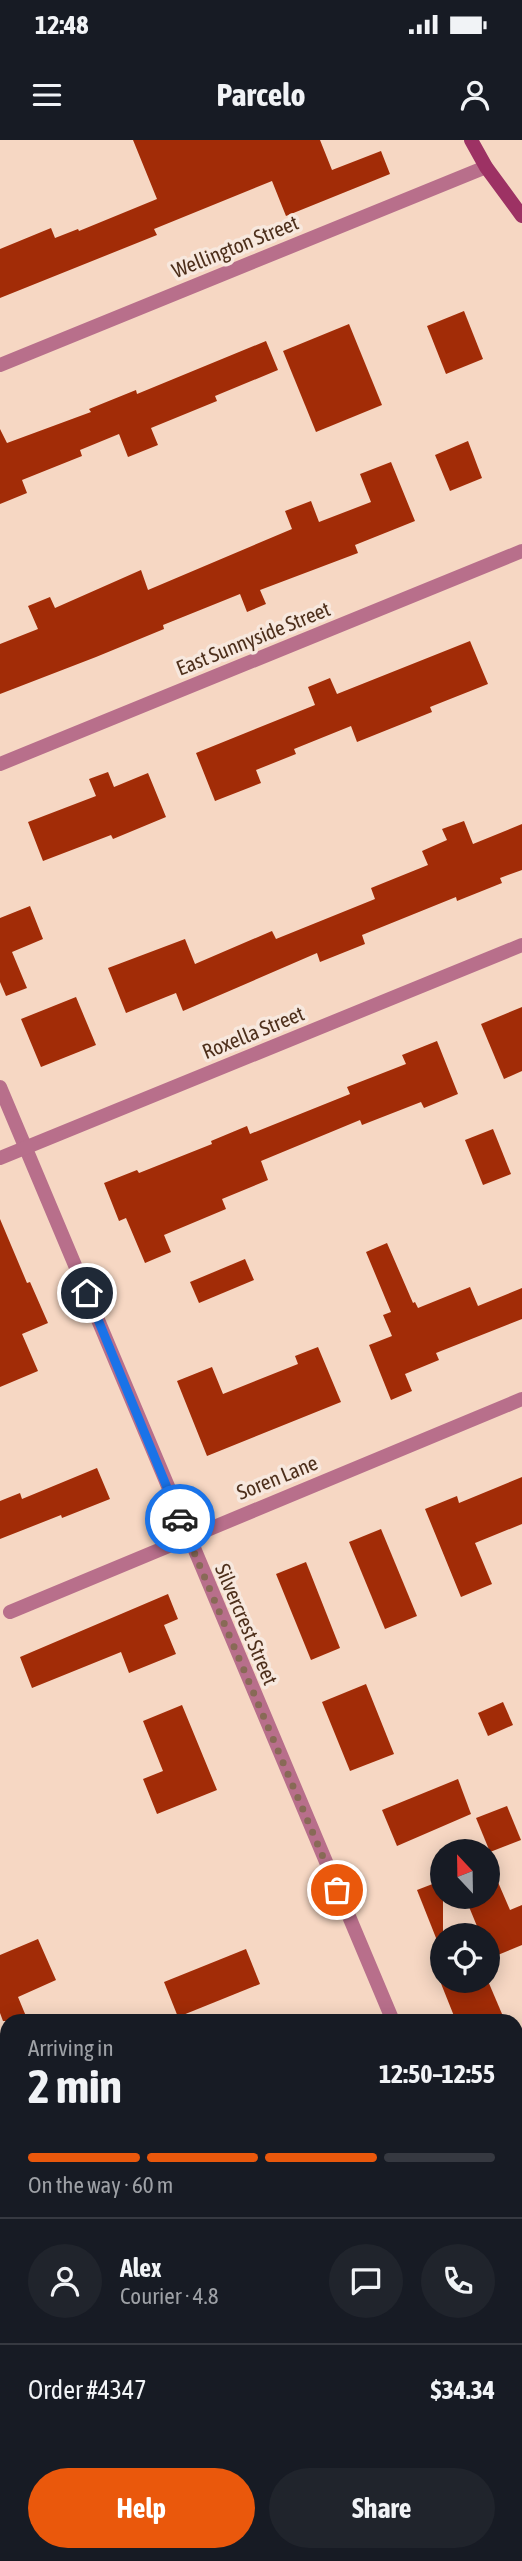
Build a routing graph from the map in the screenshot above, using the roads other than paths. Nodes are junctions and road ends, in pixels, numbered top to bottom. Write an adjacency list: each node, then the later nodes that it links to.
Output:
1 (471, 140): 2 (main road)
2 (486, 167): 3 (main road); 4 (street, Wellington Street)
3 (522, 216)
4 (0, 365)
5 (522, 551): 6 (street, East Sunnyside Street)
6 (0, 764)
7 (522, 945): 9 (street, Roxella Street)
8 (0, 1087): 9 (street, Silvercrest Street)
9 (27, 1147): 10 (street, Roxella Street); 12 (street, Silvercrest Street)
10 (0, 1158)
11 (522, 1399): 12 (street, Soren Lane)
12 (187, 1537): 13 (street, Soren Lane); 14 (street, Silvercrest Street)
13 (10, 1612)
14 (390, 2014)

